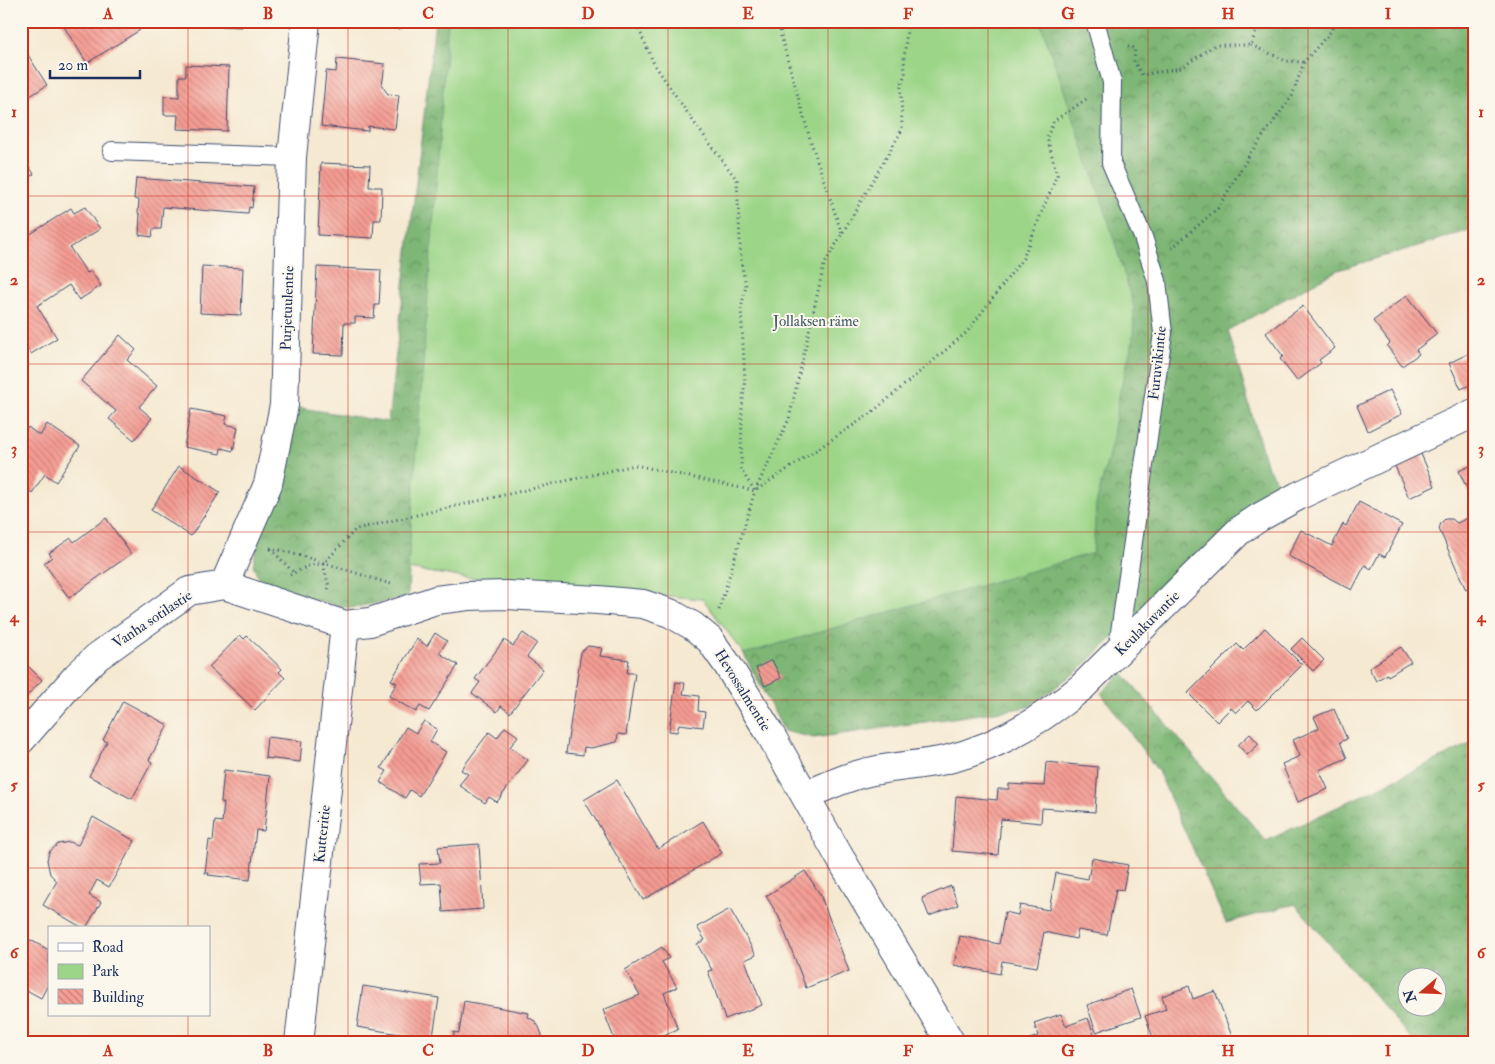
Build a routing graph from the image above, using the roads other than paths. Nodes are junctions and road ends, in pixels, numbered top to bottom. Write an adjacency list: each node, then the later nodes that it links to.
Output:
1 (306, 21): 4 (street, Purjetuulentie)
2 (1095, 21): 8 (lane, Furuvikintie)
3 (112, 151): 4 (lane)
4 (292, 157): 6 (street, Purjetuulentie)
5 (1474, 413): 8 (street, Keulakuvantie)
6 (224, 585): 7 (street, Vanha sotilastie); 9 (street, Vanha sotilastie)
7 (345, 625): 10 (street, Hevossalmentie); 11 (street, Kutteritie)
8 (1117, 654): 10 (street, Keulakuvantie)
9 (21, 740)
10 (806, 795): 12 (street, Hevossalmentie)
11 (299, 1043)
12 (951, 1043)

